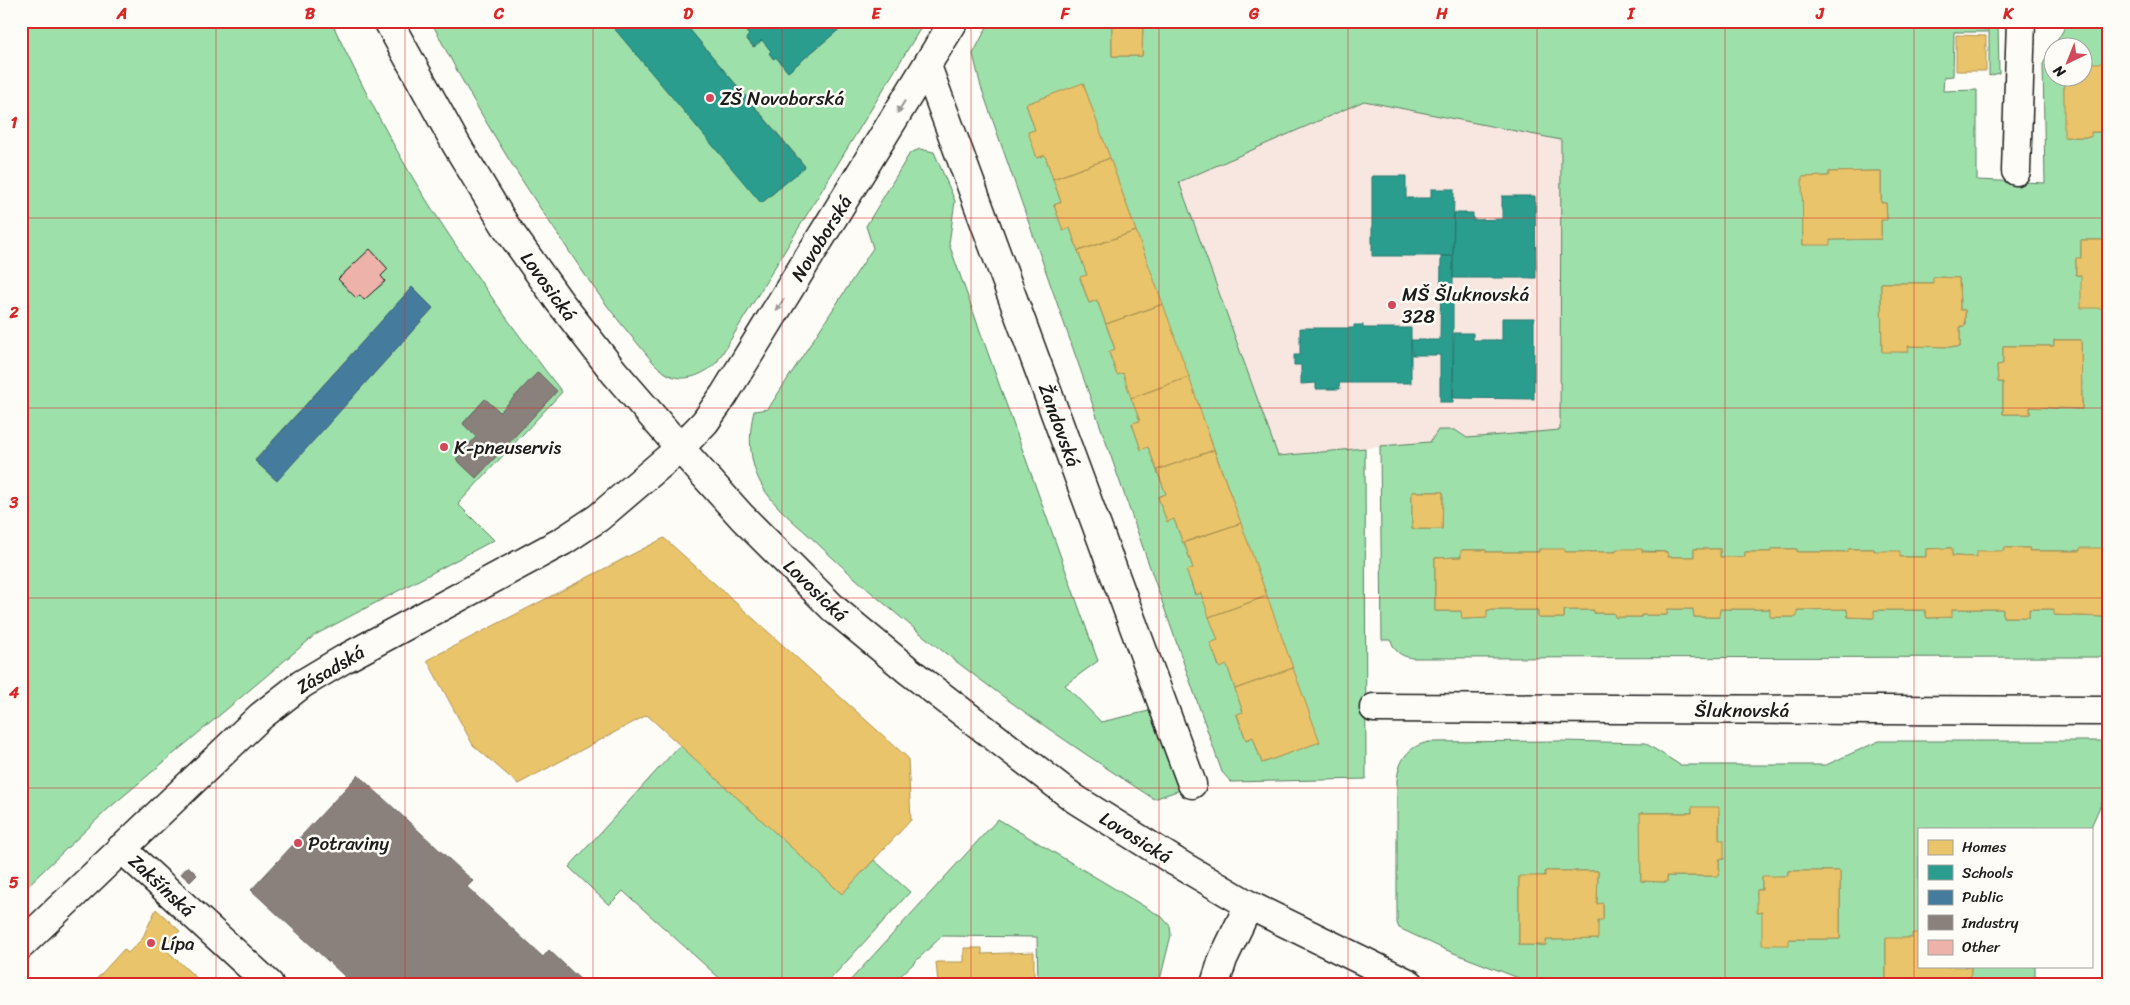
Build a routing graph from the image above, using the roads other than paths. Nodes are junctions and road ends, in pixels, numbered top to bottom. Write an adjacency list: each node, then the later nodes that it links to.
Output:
1 (388, 21): 6 (street, Lovosická)
2 (954, 21): 4 (street, Novoborská)
3 (2021, 21): 5 (street)
4 (927, 66): 6 (street, Novoborská, one-way to 6); 9 (street, Žandovská)
5 (2016, 171)
6 (680, 448): 10 (street, Zásadská); 11 (street, Lovosická)
7 (1374, 708): 8 (street, Šluknovská)
8 (2109, 711)
9 (1192, 784)
10 (121, 848): 12 (street, Zásadská); 13 (street, Zakšínská)
11 (1249, 905): 14 (street); 15 (street, Lovosická)
12 (21, 945)
13 (269, 984)
14 (1215, 984)
15 (1410, 984)

